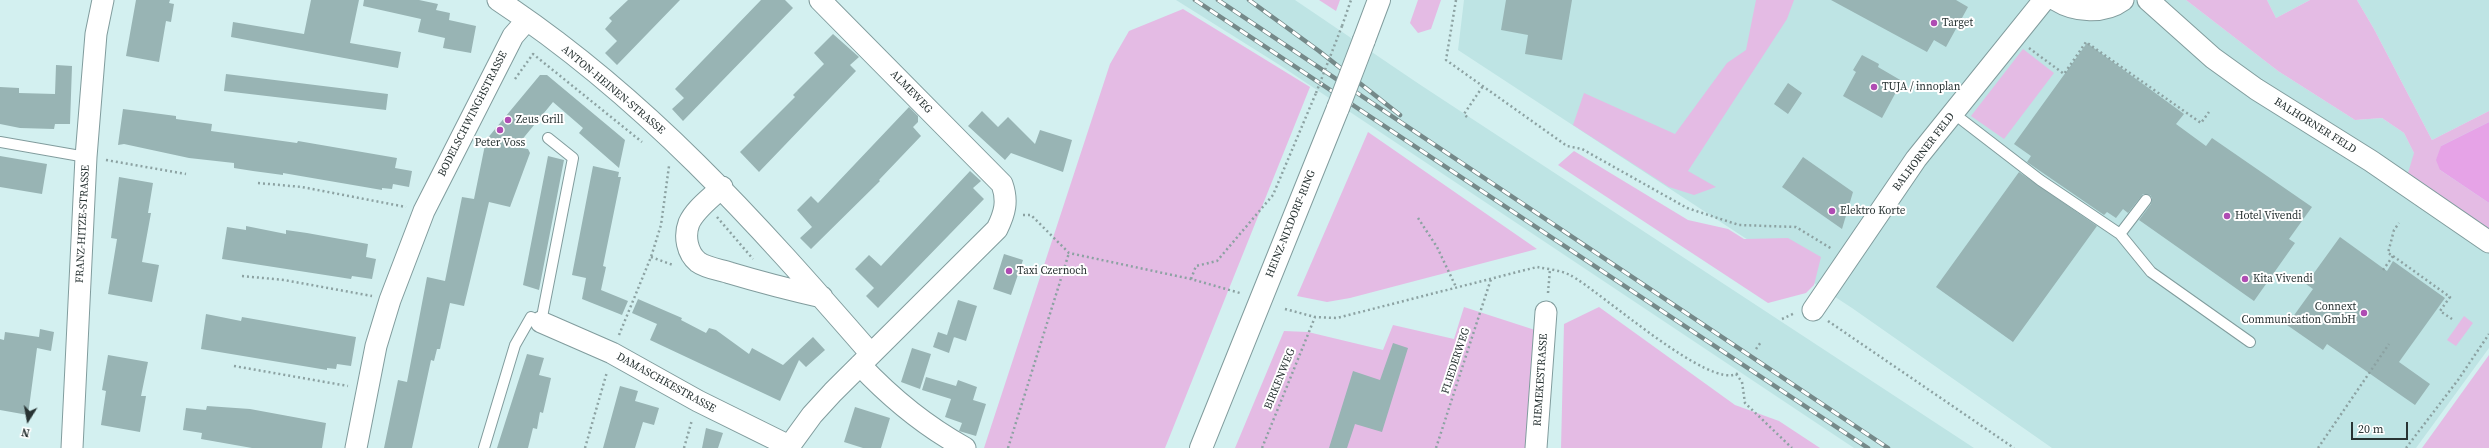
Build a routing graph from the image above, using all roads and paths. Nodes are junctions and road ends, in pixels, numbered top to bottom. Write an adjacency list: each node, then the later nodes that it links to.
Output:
1 (103, 0): 21 (street, FRANZ-HITZE-STRASSE)
2 (498, 0): 11 (street, ANTON-HEINEN-STRASSE)
3 (820, 0): 25 (street, ALMEWEG)
4 (1351, 0): 41 (path, bridge)
5 (1379, 0): 70 (main road, HEINZ-NIXDORF-RING, bridge)
6 (1456, 0): 14 (path)
7 (2044, 0): 12 (street, BALHORNER FELD)
8 (2056, 0): 9 (street)
9 (2123, 0)
10 (2148, 0): 33 (street, BALHORNER FELD)
11 (527, 20): 26 (street, ANTON-HEINEN-STRASSE); 28 (street, BODELSCHWINGHSTRASSE)
12 (2014, 37): 15 (path); 16 (street, BALHORNER FELD)
13 (510, 86): 20 (path)
14 (1483, 86): 17 (path); 36 (path)
15 (2209, 112)
16 (1953, 113): 32 (lane); 36 (street, BALHORNER FELD)
17 (1467, 117)
18 (548, 138): 51 (lane)
19 (0, 142): 21 (lane)
20 (646, 145)
21 (86, 157): 23 (path); 63 (street, FRANZ-HITZE-STRASSE)
22 (675, 169): 57 (path)
23 (186, 174)
24 (258, 183): 28 (path)
25 (1002, 184): 29 (street, DAMASCHKESTRASSE)
26 (715, 194): 37 (path); 44 (street, ANTON-HEINEN-STRASSE); 44 (street)
27 (2146, 200): 32 (lane)
28 (424, 211): 45 (street, BODELSCHWINGHSTRASSE)
29 (1004, 214): 34 (path); 58 (street, DAMASCHKESTRASSE)
30 (1418, 218): 42 (path)
31 (2399, 223): 35 (path)
32 (2120, 234): 54 (lane)
33 (2489, 242)
34 (1069, 253): 41 (path); 69 (path)
35 (2393, 256): 38 (path); 50 (path)
36 (1849, 260): 47 (street, BALHORNER FELD)
37 (756, 263)
38 (2383, 270)
39 (242, 276): 45 (path)
40 (1491, 278): 42 (path); 72 (path, FLIEDERWEG); 74 (path)
41 (1191, 279): 43 (path)
42 (1456, 287): 49 (path)
43 (1240, 293)
44 (822, 297): 58 (street, ANTON-HEINEN-STRASSE)
45 (390, 300): 60 (street, BODELSCHWINGHSTRASSE)
46 (1285, 309): 49 (path)
47 (1813, 310): 75 (path)
48 (1546, 312): 73 (street, RIEMEKESTRASSE)
49 (1315, 317): 71 (path, BIRKENWEG)
50 (2452, 319)
51 (541, 322): 57 (street, DAMASCHKESTRASSE); 65 (lane)
52 (2489, 334): 77 (path)
53 (1761, 342): 56 (path)
54 (2250, 342)
55 (2389, 344): 76 (path)
56 (1756, 349)
57 (612, 353): 61 (street, DAMASCHKESTRASSE); 66 (path)
58 (866, 360): 62 (street, DAMASCHKESTRASSE); 68 (street)
59 (234, 366): 60 (path)
60 (366, 389): 64 (street, BODELSCHWINGHSTRASSE)
61 (698, 401): 62 (street, DAMASCHKESTRASSE); 67 (path)
62 (789, 447)
63 (72, 448)
64 (356, 448)
65 (484, 448)
66 (585, 448)
67 (684, 448)
68 (965, 448)
69 (1008, 448)
70 (1201, 448)
71 (1262, 448)
72 (1436, 448)
73 (1536, 448)
74 (1792, 448)
75 (2014, 448)
76 (2318, 448)
77 (2406, 448)

